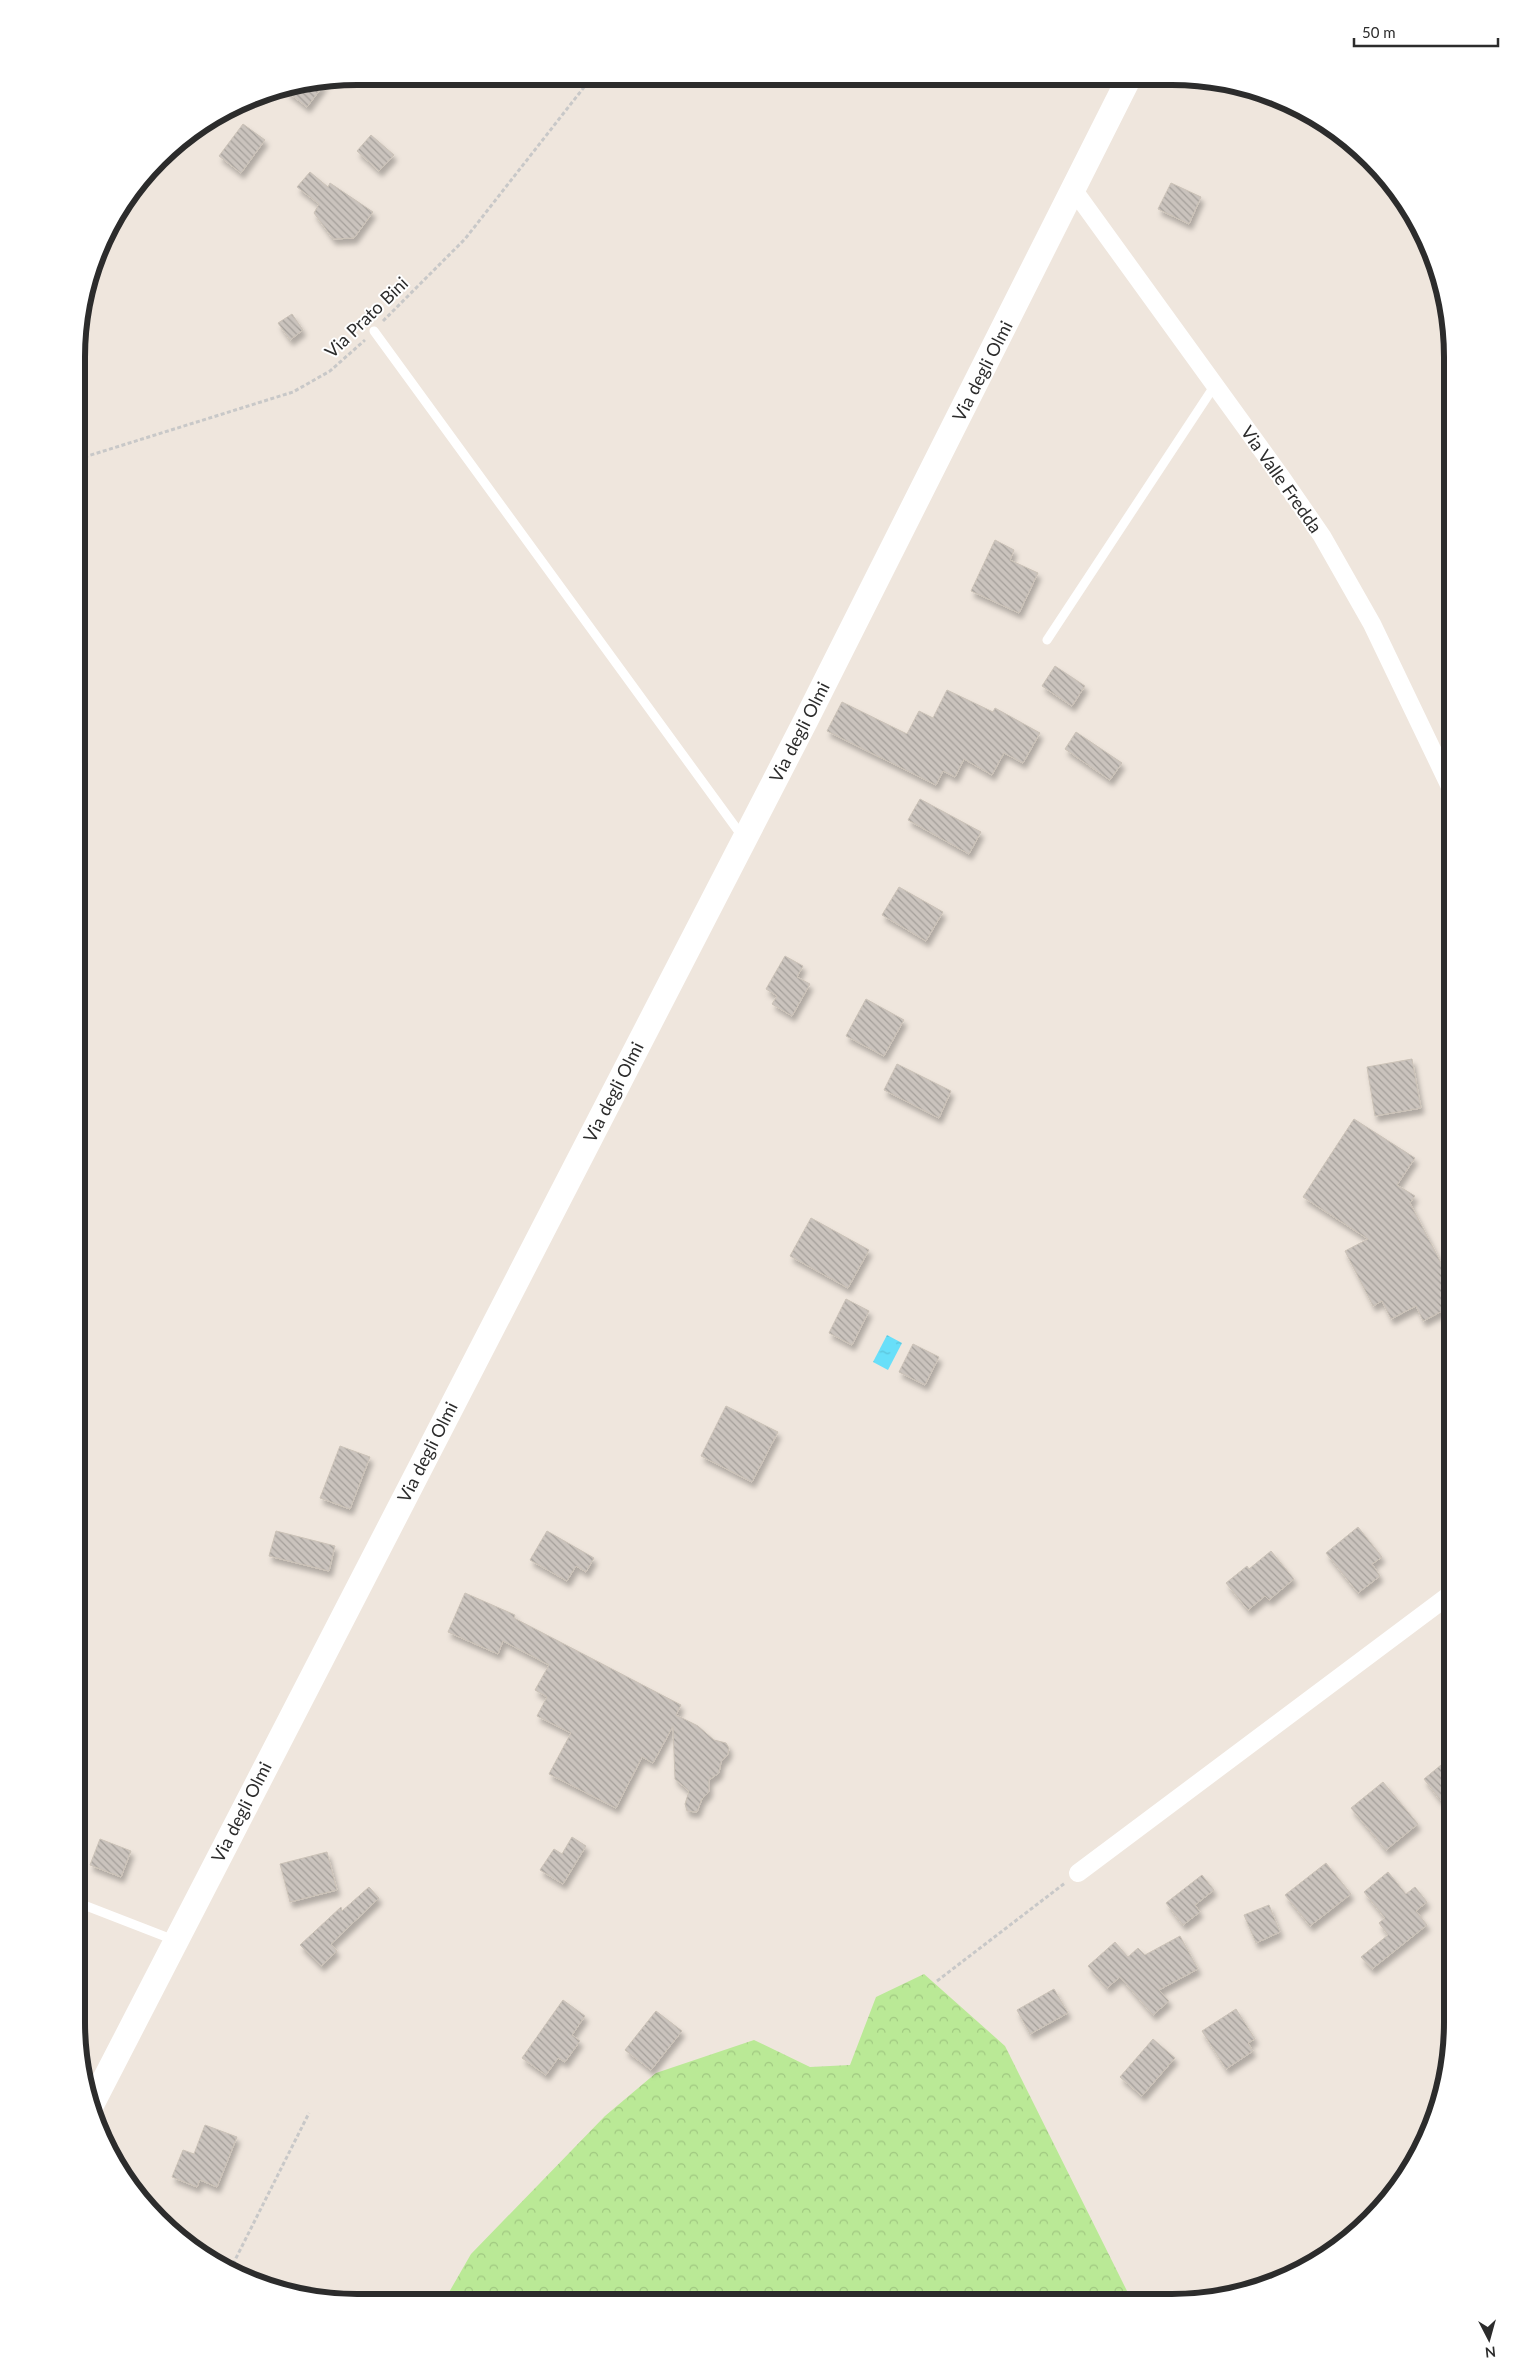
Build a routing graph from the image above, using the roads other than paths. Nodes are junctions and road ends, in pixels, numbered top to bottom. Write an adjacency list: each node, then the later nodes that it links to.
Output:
1 (1125, 85): 2 (street, Via degli Olmi)
2 (1073, 189): 4 (street, Via Valle Fredda); 7 (street, Via degli Olmi)
3 (374, 331): 7 (lane)
4 (1215, 385): 5 (lane); 6 (street, Via Valle Fredda)
5 (1047, 640)
6 (1444, 773)
7 (744, 839): 11 (street, Via degli Olmi)
8 (1444, 1599): 9 (street)
9 (1078, 1873)
10 (85, 1906): 11 (lane)
11 (175, 1941): 12 (street, Via degli Olmi)
12 (95, 2097)

